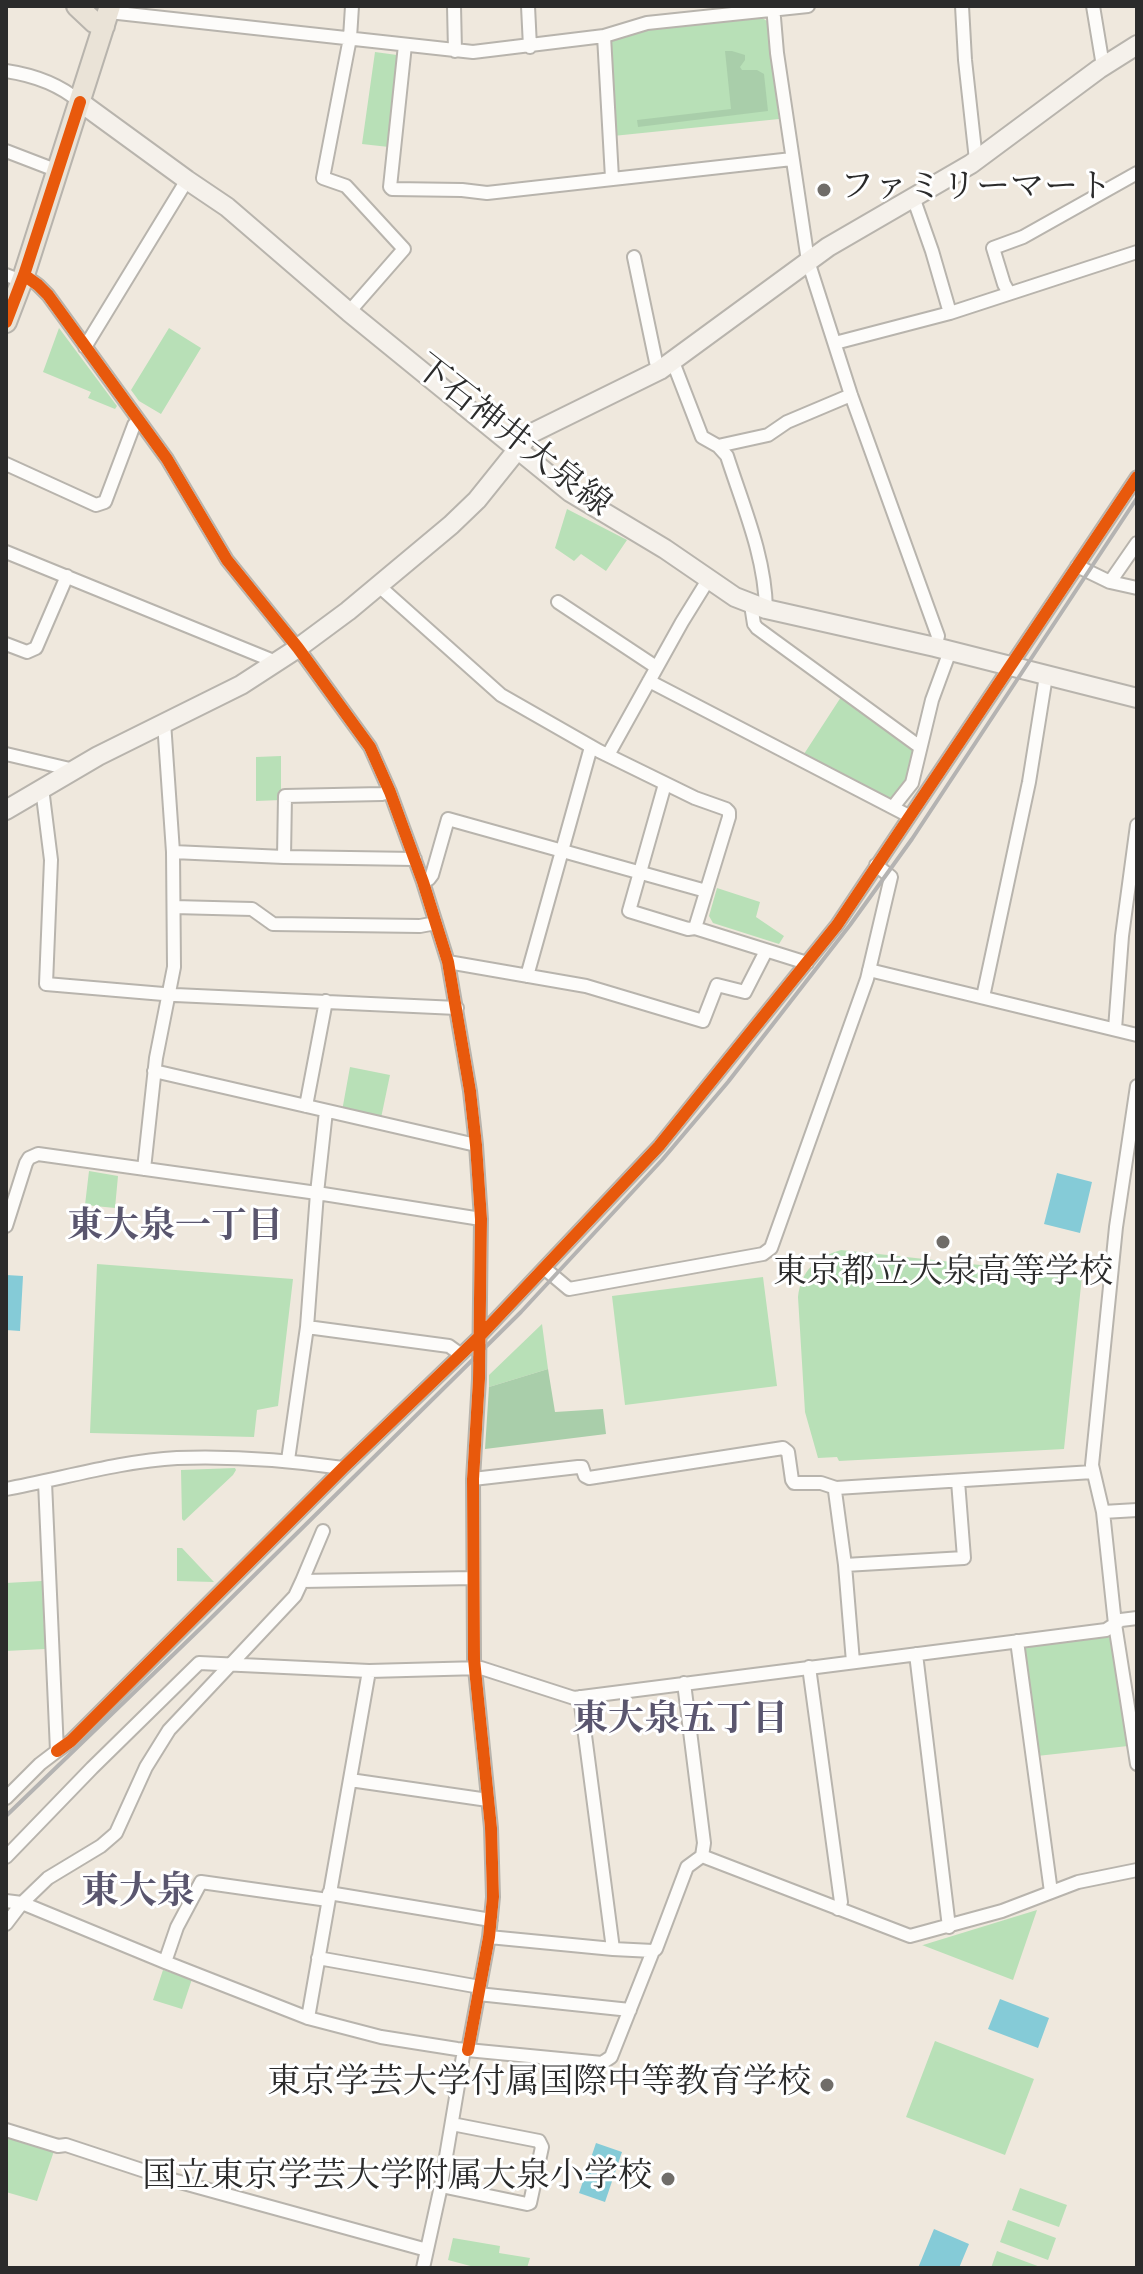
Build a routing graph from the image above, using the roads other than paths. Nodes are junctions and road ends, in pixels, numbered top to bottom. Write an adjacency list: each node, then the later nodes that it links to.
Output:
1 (77, 6): 9 (main road)
2 (352, 6): 11 (street)
3 (454, 6): 15 (street)
4 (528, 6): 14 (street)
5 (808, 6): 8 (street)
6 (962, 6): 21 (street)
7 (1093, 6): 16 (street)
8 (773, 7): 10 (street); 20 (street)
9 (108, 15): 11 (street); 18 (main road)
10 (604, 36): 14 (street); 24 (street)
11 (350, 38): 12 (street); 32 (street)
12 (405, 45): 15 (street); 24 (street)
13 (1137, 45): 16 (street)
14 (530, 47): 15 (street)
15 (455, 51)
16 (1103, 66): 21 (street)
17 (6, 71): 18 (street)
18 (80, 102): 22 (main road); 25 (street, 下石神井大泉線)
19 (6, 151): 22 (street)
20 (792, 159): 24 (street); 29 (street)
21 (976, 160): 26 (street)
22 (58, 171): 30 (main road)
23 (1137, 173): 31 (street)
24 (612, 178)
25 (187, 180): 32 (street, 下石神井大泉線); 36 (street)
26 (913, 197): 29 (street); 33 (street)
27 (1137, 252): 31 (street)
28 (634, 257): 37 (street)
29 (808, 261): 35 (street); 37 (street)
30 (17, 277): 34 (main road); 36 (street)
31 (1009, 293): 33 (street)
32 (349, 312): 41 (street, 下石神井大泉線)
33 (950, 313): 35 (street)
34 (6, 322)
35 (835, 343): 38 (street)
36 (85, 347): 39 (street)
37 (666, 366): 40 (street); 41 (street)
38 (851, 395): 40 (street); 56 (street)
39 (138, 421): 42 (street); 55 (street)
40 (718, 446): 53 (street)
41 (519, 449): 48 (street, 下石神井大泉線); 50 (street)
42 (6, 464)
43 (1137, 477): 46 (street)
44 (1137, 543): 49 (street)
45 (6, 552): 47 (street)
46 (1077, 566): 49 (street); 59 (street)
47 (67, 576): 54 (street); 57 (street)
48 (708, 580): 53 (street, 下石神井大泉線); 58 (street)
49 (1110, 582): 51 (street)
50 (379, 586): 55 (street); 64 (street)
51 (1137, 588)
52 (558, 602): 58 (street)
53 (758, 607): 56 (street, 下石神井大泉線); 65 (street)
54 (6, 644)
55 (298, 648): 57 (street); 71 (street)
56 (942, 649): 59 (street, 下石神井大泉線); 65 (street)
57 (276, 662): 63 (street)
58 (656, 667): 61 (street)
59 (1010, 667): 60 (street, 下石神井大泉線); 74 (street)
60 (1046, 676): 62 (street, 下石神井大泉線); 93 (street)
61 (649, 681): 67 (street); 72 (street)
62 (1137, 698)
63 (164, 722): 68 (street); 76 (street)
64 (591, 747): 67 (street); 77 (street)
65 (920, 747): 72 (street)
66 (6, 754): 68 (street)
67 (608, 755): 69 (street)
68 (74, 770): 70 (street)
69 (665, 784): 81 (street); 83 (street)
70 (42, 788): 73 (street); 92 (street)
71 (390, 792): 78 (street); 79 (street)
72 (893, 807): 74 (street)
73 (6, 810)
74 (909, 816): 80 (street)
75 (1137, 825): 96 (street)
76 (173, 852): 78 (street); 84 (street)
77 (562, 852): 81 (street); 82 (street); 91 (street)
78 (284, 857): 79 (street)
79 (415, 859): 82 (street)
80 (876, 865): 89 (street); 90 (street)
81 (639, 873): 83 (street); 86 (street)
82 (423, 882): 85 (street)
83 (706, 891): 86 (street)
84 (174, 907): 85 (street); 92 (street)
85 (436, 923): 88 (street)
86 (695, 928): 87 (street)
87 (766, 951): 89 (street); 91 (street)
88 (448, 962): 91 (street); 95 (street)
89 (807, 963): 107 (street)
90 (869, 970): 93 (street); 107 (street)
91 (527, 976)
92 (168, 994): 94 (street); 98 (street)
93 (983, 997): 96 (street)
94 (326, 1001): 95 (street); 100 (street)
95 (457, 1008): 102 (street)
96 (1115, 1029): 97 (street)
97 (1137, 1035)
98 (154, 1071): 100 (street); 103 (street)
99 (1137, 1086): 113 (street)
100 (306, 1106): 101 (street)
101 (326, 1111): 102 (street); 104 (street)
102 (476, 1145): 105 (street)
103 (144, 1169): 104 (street); 106 (street)
104 (317, 1193): 105 (street); 108 (street)
105 (481, 1219): 109 (street)
106 (6, 1226)
107 (544, 1268): 109 (street)
108 (307, 1327): 110 (street); 111 (street)
109 (479, 1337): 110 (street); 114 (street)
110 (460, 1354): 112 (street)
111 (288, 1460): 112 (street); 116 (street)
112 (343, 1468): 137 (street)
113 (1093, 1472): 115 (street); 120 (street)
114 (473, 1479): 117 (street); 123 (street)
115 (958, 1481): 117 (street); 122 (street)
116 (45, 1482): 118 (street); 137 (street)
117 (836, 1488): 122 (street)
118 (6, 1489)
119 (1137, 1510): 120 (street)
120 (1103, 1512): 126 (street)
121 (323, 1531): 124 (street)
122 (845, 1565): 129 (street)
123 (473, 1578): 124 (street); 132 (street)
124 (302, 1581): 130 (street)
125 (1137, 1618): 126 (street)
126 (1115, 1624): 127 (street); 136 (street)
127 (1017, 1641): 128 (street); 145 (street)
128 (916, 1654): 129 (street); 152 (street)
129 (853, 1662): 131 (street)
130 (232, 1664): 133 (street); 143 (street); 148 (street)
131 (809, 1667): 134 (street); 149 (street)
132 (474, 1669): 133 (street); 135 (street); 141 (street)
133 (369, 1671): 139 (street)
134 (684, 1683): 135 (street); 142 (street)
135 (580, 1697): 154 (street)
136 (1132, 1707): 138 (street)
137 (57, 1751): 140 (street)
138 (1137, 1764)
139 (350, 1780): 141 (street); 146 (street)
140 (6, 1798)
141 (488, 1800): 150 (street)
142 (702, 1856): 149 (street); 155 (street)
143 (6, 1857)
144 (1137, 1870): 145 (street)
145 (1051, 1892): 152 (street)
146 (328, 1896): 150 (street); 156 (street); 157 (street)
147 (6, 1901): 148 (street)
148 (22, 1903): 151 (street); 157 (street)
149 (838, 1909): 152 (street)
150 (491, 1920): 153 (street)
151 (6, 1924)
152 (949, 1927)
153 (489, 1937): 154 (street); 158 (street)
154 (613, 1949): 155 (street)
155 (653, 1951): 159 (street)
156 (318, 1958): 158 (street); 160 (street)
157 (165, 1962): 160 (street)
158 (479, 1990): 159 (street); 161 (street)
159 (630, 2010): 161 (street)
160 (308, 2018): 161 (street)
161 (466, 2050): 162 (street)
162 (452, 2124): 164 (street); 164 (street)
163 (6, 2130): 165 (street)
164 (441, 2186): 165 (street)
165 (427, 2250): 166 (street)
166 (423, 2268)

